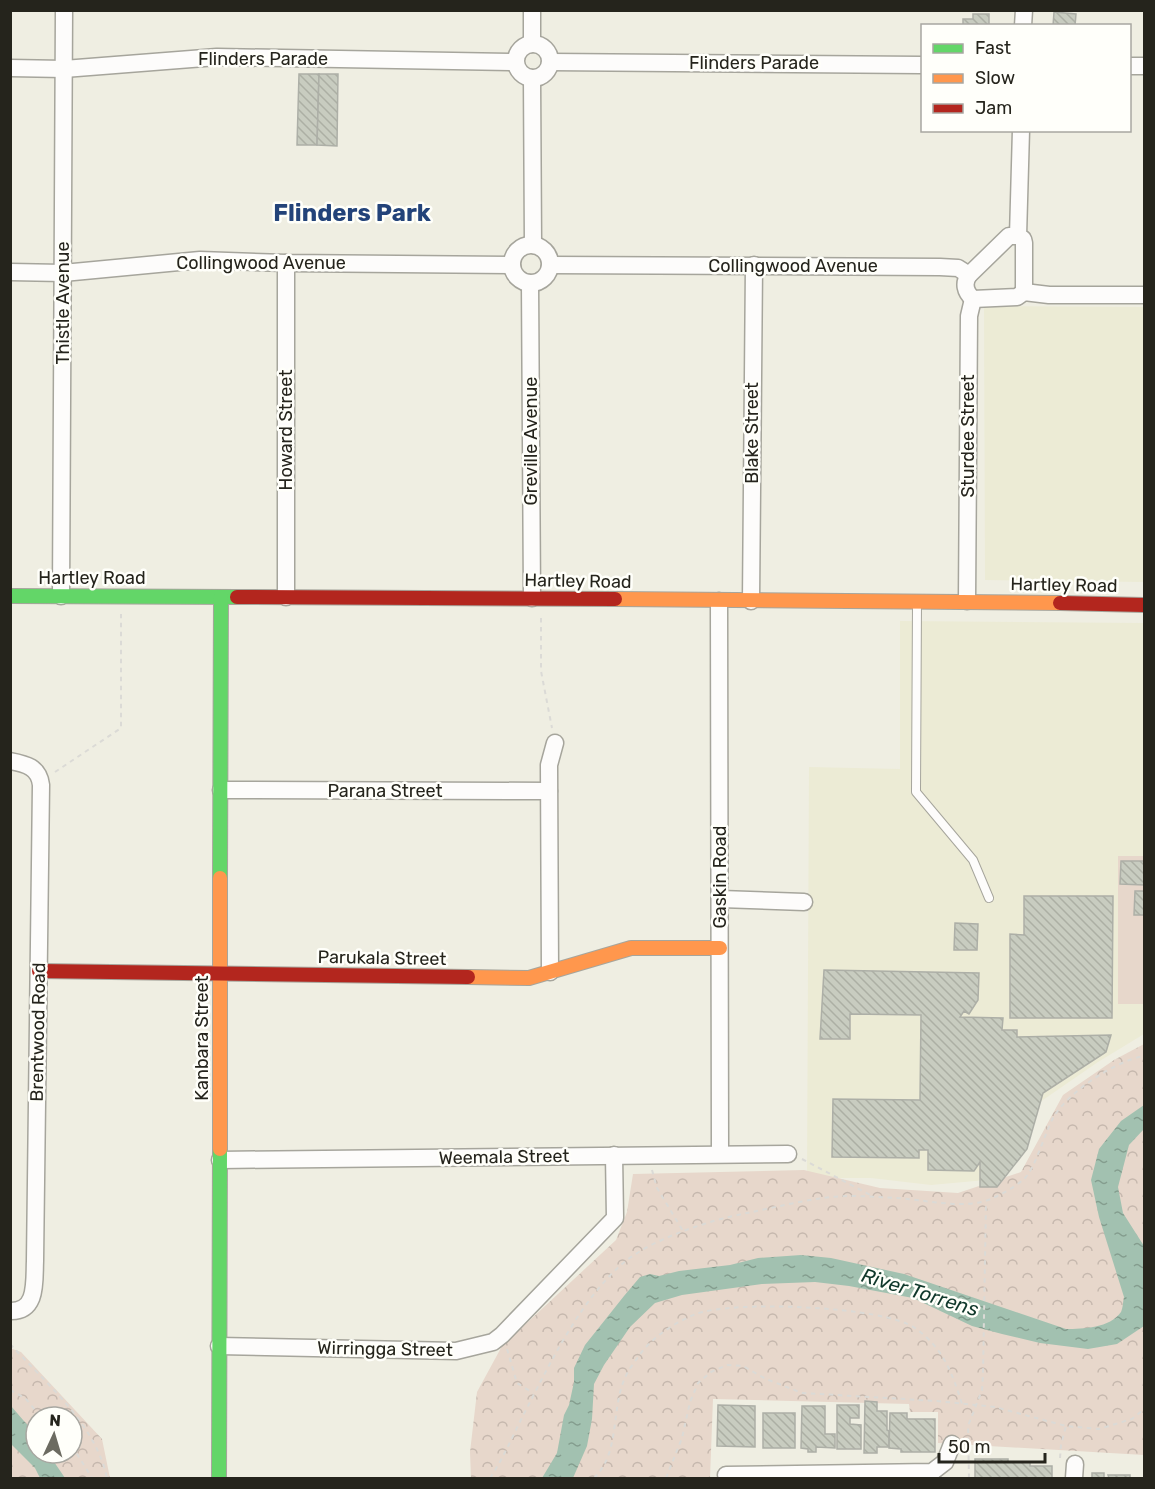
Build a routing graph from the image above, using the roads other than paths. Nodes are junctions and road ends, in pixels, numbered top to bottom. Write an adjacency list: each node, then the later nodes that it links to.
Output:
1 (64, 10): 8 (street, Thistle Avenue)
2 (532, 10): 3 (street)
3 (532, 44): 4 (street); 5 (street)
4 (515, 62): 8 (street, Flinders Parade); 9 (street)
5 (550, 62): 6 (street, Flinders Parade); 9 (street)
6 (921, 64)
7 (10, 68): 8 (street, Flinders Parade)
8 (64, 69): 18 (street, Thistle Avenue)
9 (532, 78): 12 (street)
10 (1021, 132): 11 (street)
11 (1018, 236): 19 (street); 21 (street)
12 (532, 245): 14 (street); 15 (street)
13 (286, 263): 14 (street, Collingwood Avenue); 18 (street, Collingwood Avenue); 27 (street, Howard Street)
14 (512, 265): 20 (street)
15 (550, 265): 16 (street, Collingwood Avenue); 20 (street)
16 (754, 266): 19 (street, Collingwood Avenue); 30 (street, Blake Street)
17 (10, 272): 18 (street, Collingwood Avenue)
18 (63, 273): 25 (street, Thistle Avenue)
19 (969, 275): 23 (street, Sturdee Street)
20 (530, 283): 28 (street, Greville Avenue)
21 (1024, 292): 22 (street); 23 (street)
22 (1144, 295)
23 (973, 299): 32 (street, Sturdee Street)
24 (10, 596): 25 (street, Hartley Road)
25 (61, 596): 26 (street, Hartley Road)
26 (221, 597): 27 (street, Hartley Road); 36 (street, Kanbara Street)
27 (286, 597): 28 (street, Hartley Road)
28 (536, 598): 29 (street, Hartley Road)
29 (719, 601): 30 (street, Hartley Road); 39 (street, Gaskin Road)
30 (751, 601): 31 (street, Hartley Road)
31 (917, 602): 32 (street, Hartley Road); 38 (lane)
32 (967, 602): 33 (street, Hartley Road)
33 (1144, 605)
34 (555, 742): 37 (street)
35 (17, 762): 42 (street, Brentwood Road)
36 (221, 790): 37 (street, Parana Street); 44 (street, Kanbara Street)
37 (549, 791): 43 (street)
38 (989, 898)
39 (721, 899): 40 (street); 41 (street, Gaskin Road)
40 (804, 902)
41 (720, 948): 43 (street, Parukala Street); 45 (street, Gaskin Road)
42 (39, 971): 44 (street, Parukala Street); 49 (street, Brentwood Road)
43 (550, 972): 44 (street, Parukala Street)
44 (220, 975): 48 (street, Kanbara Street)
45 (720, 1154): 46 (street, Weemala Street); 47 (street, Weemala Street)
46 (788, 1154)
47 (614, 1155): 48 (street, Weemala Street); 50 (street, Wirringga Street)
48 (220, 1160): 50 (street, Kanbara Street)
49 (18, 1309)
50 (219, 1346): 55 (street, Kanbara Street)
51 (952, 1444): 53 (street)
52 (726, 1475): 54 (street)
53 (845, 1476): 54 (street)
54 (752, 1477)
55 (219, 1479)

